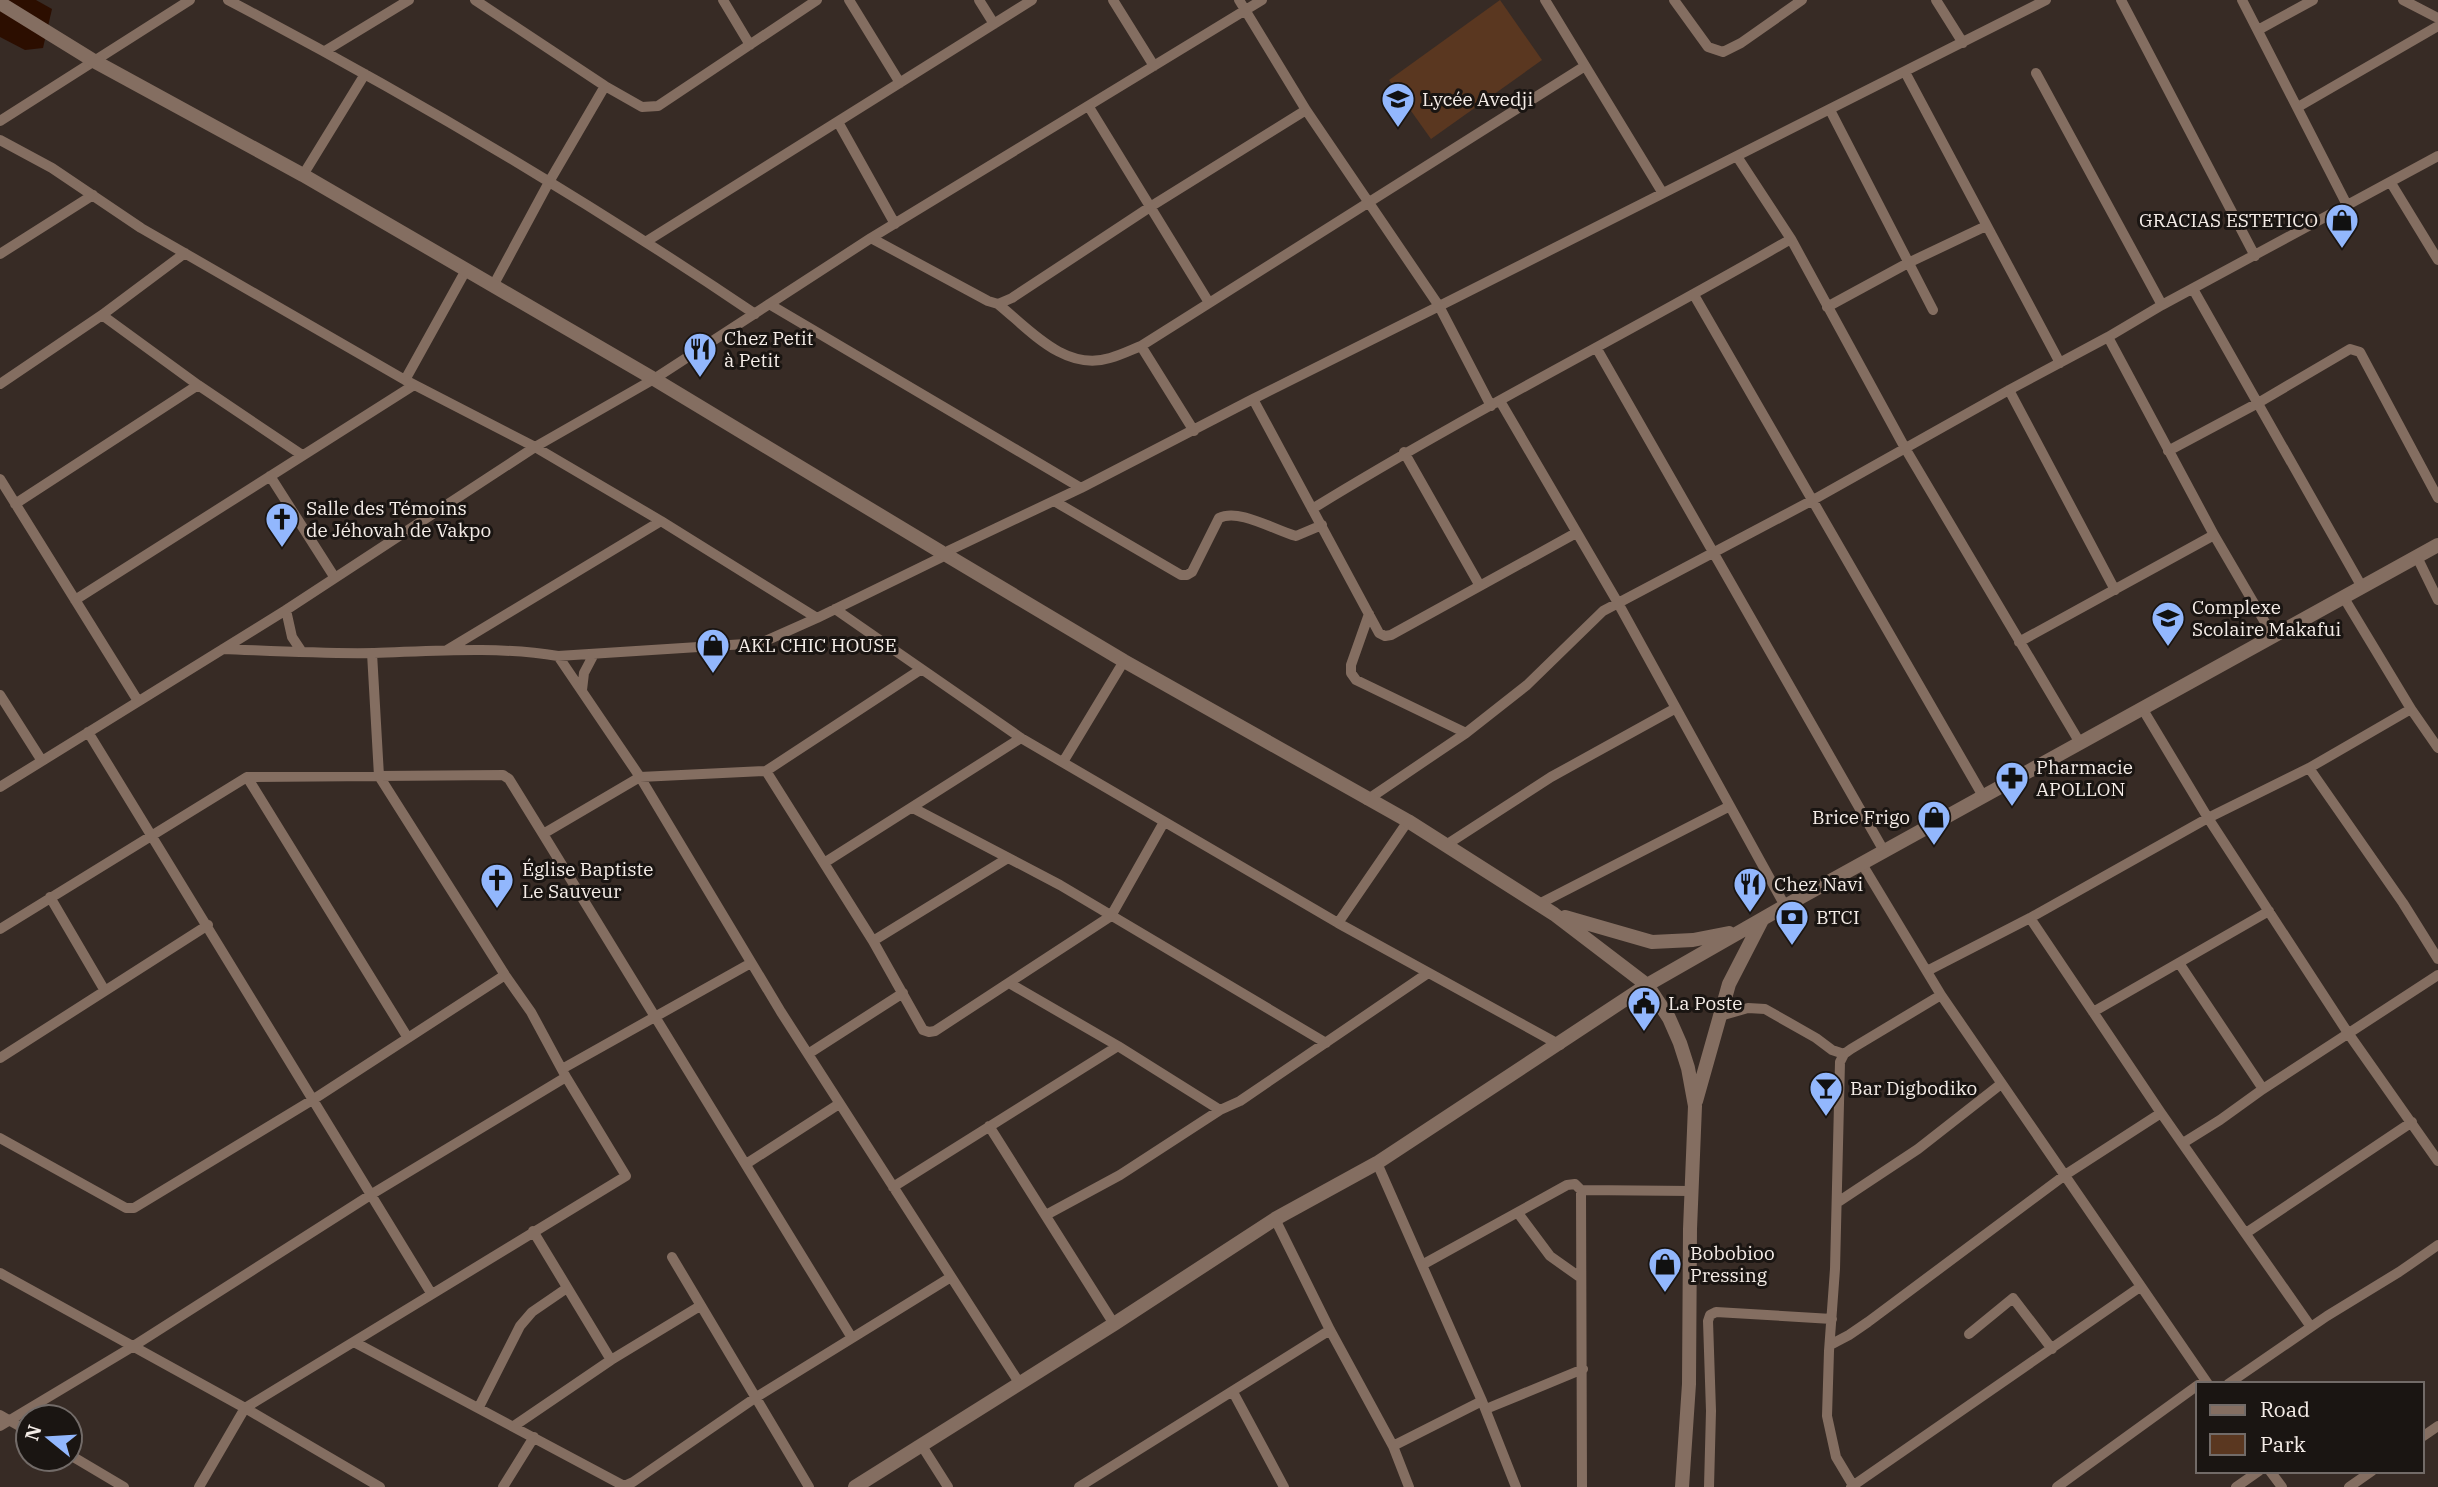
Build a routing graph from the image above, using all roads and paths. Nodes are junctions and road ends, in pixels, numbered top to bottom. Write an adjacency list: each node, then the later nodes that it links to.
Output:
1 (190, 0): 31 (street)
2 (228, 0): 30 (street)
3 (409, 0): 30 (street)
4 (475, 0): 38 (street)
5 (723, 0): 29 (street)
6 (817, 0): 29 (street)
7 (849, 0): 37 (street)
8 (979, 0): 25 (street)
9 (1032, 0): 25 (street)
10 (1113, 0): 32 (street)
11 (1239, 0): 23 (street)
12 (1262, 0): 23 (street)
13 (1545, 0): 33 (street)
14 (1674, 0): 15 (street)
15 (1802, 0)
16 (1936, 0): 28 (street)
17 (2046, 0): 28 (street)
18 (2121, 0): 63 (street)
19 (2242, 0): 27 (street)
20 (2313, 0): 27 (street)
21 (2403, 0): 24 (street)
22 (0, 3): 31 (street)
23 (1244, 11): 32 (street); 41 (street)
24 (2438, 18)
25 (993, 24): 37 (street)
26 (2438, 26): 40 (street)
27 (2258, 30): 40 (street)
28 (1963, 43): 34 (street)
29 (750, 45): 38 (street)
30 (325, 51): 36 (street)
31 (94, 61): 43 (street); 48 (street)
32 (1154, 66): 39 (street)
33 (1585, 66): 51 (street); 53 (street)
34 (1905, 72): 42 (street); 57 (street)
35 (2036, 73): 73 (street)
36 (365, 74): 48 (street); 49 (street)
37 (900, 83): 44 (street)
38 (605, 86): 49 (street)
39 (1089, 107): 55 (street); 56 (street)
40 (2298, 107): 54 (street)
41 (1306, 110): 53 (street); 55 (street)
42 (1830, 110): 47 (street); 65 (street)
43 (0, 121)
44 (838, 122): 56 (street); 60 (street)
45 (0, 139): 52 (street)
46 (2438, 156): 50 (street)
47 (1738, 158): 51 (street); 59 (street)
48 (303, 175): 66 (street)
49 (549, 182): 60 (street); 67 (street)
50 (2391, 183): 54 (street); 64 (street)
51 (1662, 192): 74 (street)
52 (93, 195): 61 (street); 62 (street)
53 (1368, 200): 70 (street); 74 (street)
54 (2347, 205): 63 (street)
55 (1150, 207): 70 (street); 72 (street)
56 (895, 223): 58 (street)
57 (1986, 226): 65 (street); 82 (street)
58 (871, 238): 71 (street); 72 (street)
59 (1790, 239): 69 (street); 75 (street)
60 (647, 241): 77 (street)
61 (185, 253): 78 (street); 84 (street)
62 (0, 254)
63 (2255, 256): 68 (street)
64 (2438, 260)
65 (1908, 262): 75 (street); 76 (street)
66 (466, 270): 67 (street); 84 (street)
67 (493, 286): 83 (street)
68 (2193, 289): 73 (street); 90 (street)
69 (1694, 295): 81 (street); 102 (street)
70 (1208, 301): 80 (street)
71 (769, 304): 77 (street); 99 (street)
72 (998, 304): 80 (street)
73 (2162, 305): 79 (street)
74 (1439, 306): 88 (street); 89 (street)
75 (1827, 307): 93 (street)
76 (1933, 310)
77 (755, 314): 83 (street)
78 (103, 315): 85 (street); 86 (street)
79 (2108, 337): 82 (street); 94 (street)
80 (1141, 346): 91 (street)
81 (1597, 349): 89 (street); 110 (street)
82 (2060, 363): 87 (street)
83 (654, 379): 92 (street); 111 (street)
84 (409, 382): 92 (street); 96 (street)
85 (0, 384)
86 (198, 386): 96 (street); 103 (street)
87 (2009, 390): 93 (street); 116 (street)
88 (1253, 399): 91 (street); 104 (street)
89 (1495, 403): 95 (street); 107 (street)
90 (2258, 403): 94 (street); 100 (street); 115 (street)
91 (1194, 431): 99 (street)
92 (535, 447): 105 (street); 113 (street)
93 (1905, 447): 102 (street); 126 (street)
94 (2168, 451): 108 (street)
95 (1404, 452): 104 (street); 114 (street)
96 (302, 455): 97 (street)
97 (270, 476): 113 (street); 118 (street)
98 (0, 479): 103 (street)
99 (1081, 488): 101 (street)
100 (2438, 498)
101 (1054, 500): 106 (street); 111 (street)
102 (1813, 500): 110 (street); 154 (street)
103 (15, 504): 118 (street)
104 (1312, 509): 106 (street)
105 (661, 521): 124 (street); 128 (street)
106 (1322, 525): 123 (street)
107 (1576, 533): 114 (street); 120 (street)
108 (2214, 535): 116 (street); 125 (street)
109 (2438, 545): 112 (street)
110 (1714, 552): 120 (street); 164 (street)
111 (945, 554): 121 (street); 133 (street)
112 (2417, 557): 115 (street); 119 (street)
113 (335, 578): 122 (street)
114 (1480, 586): 123 (street)
115 (2362, 587): 117 (street)
116 (2115, 590): 126 (street)
117 (2344, 598): 125 (street); 140 (street)
118 (75, 600): 137 (street)
119 (2438, 600)
120 (1618, 603): 138 (street); 142 (street)
121 (835, 609): 124 (street); 134 (street)
122 (286, 610): 127 (street); 129 (street)
123 (1369, 614): 142 (street)
124 (817, 618): 131 (street)
125 (2273, 636): 139 (street)
126 (2019, 642): 145 (street)
127 (223, 649): 129 (street); 137 (street)
128 (447, 650): 130 (street); 132 (street)
129 (302, 652): 130 (street)
130 (372, 653): 150 (street)
131 (594, 654): 132 (street); 135 (street)
132 (558, 656): 135 (street)
133 (1124, 661): 147 (street); 155 (street)
134 (920, 670): 143 (street); 149 (street)
135 (582, 690): 152 (street)
136 (0, 695): 146 (street)
137 (138, 701): 141 (street)
138 (1676, 708): 156 (street); 163 (street)
139 (2142, 708): 145 (street); 158 (street)
140 (2411, 709): 144 (street); 148 (street)
141 (88, 732): 146 (street); 162 (street)
142 (1466, 733): 155 (street)
143 (1021, 738): 147 (street); 157 (street)
144 (2436, 741)
145 (2080, 743): 154 (street)
146 (42, 761): 153 (street)
147 (1063, 762): 160 (street)
148 (2309, 768): 158 (street); 182 (street)
149 (766, 771): 152 (street); 166 (street)
150 (379, 775): 151 (street); 161 (street); 187 (street)
151 (247, 777): 162 (street); 198 (street)
152 (640, 777): 161 (street); 184 (street)
153 (0, 788)
154 (1983, 796): 164 (street)
155 (1367, 800): 159 (street)
156 (1730, 806): 169 (street); 170 (street)
157 (914, 808): 165 (street); 166 (street)
158 (2208, 818): 171 (street); 175 (street)
159 (1408, 821): 163 (street); 177 (street)
160 (1164, 822): 174 (street); 177 (street)
161 (544, 834): 195 (street)
162 (152, 835): 168 (street); 178 (street)
163 (1446, 845): 169 (street)
164 (1884, 851): 167 (street)
165 (1008, 858): 174 (street); 181 (street)
166 (824, 863): 181 (street)
167 (1863, 864): 170 (street); 185 (street)
168 (50, 897): 179 (street); 191 (street)
169 (1539, 904): 173 (street)
170 (1785, 906): 176 (street)
171 (2269, 911): 183 (street); 197 (street)
172 (0, 914): 179 (street)
173 (1554, 914): 180 (street); 190 (street)
174 (1111, 916): 189 (street); 199 (street)
175 (2030, 918): 185 (street); 194 (street)
176 (1763, 919): 180 (street); 196 (street)
177 (1338, 923): 186 (street)
178 (208, 925): 191 (street); 208 (street)
179 (3, 927)
180 (1741, 931): 190 (street)
181 (873, 941): 192 (street)
182 (2438, 959)
183 (2179, 962): 194 (street); 207 (street)
184 (751, 963): 195 (street); 202 (street)
185 (1927, 971): 193 (street)
186 (1428, 973): 199 (street); 200 (street)
187 (505, 975): 198 (street); 205 (street)
188 (2438, 975): 197 (street)
189 (1009, 982): 192 (street); 201 (street)
190 (1647, 985): 200 (street); 210 (street)
191 (105, 991): 204 (street)
192 (902, 993): 202 (street)
193 (1941, 995): 203 (street); 206 (street)
194 (2093, 1012): 212 (street)
195 (654, 1016): 205 (street); 219 (street)
196 (1720, 1016): 203 (street); 210 (street)
197 (2348, 1033): 207 (street); 213 (street)
198 (408, 1038): 208 (street)
199 (1326, 1043): 211 (street)
200 (1560, 1045): 218 (street)
201 (1118, 1046): 211 (street); 214 (street)
202 (808, 1054): 209 (street)
203 (1844, 1054): 225 (street)
204 (0, 1058)
205 (564, 1073): 224 (street); 229 (street)
206 (2001, 1084): 220 (street); 225 (street)
207 (2263, 1089): 216 (street)
208 (314, 1099): 215 (street); 224 (street)
209 (839, 1104): 219 (street); 221 (street)
210 (1695, 1106): 223 (street)
211 (1220, 1110): 227 (street)
212 (2161, 1113): 216 (street); 220 (street)
213 (2412, 1122): 217 (street); 230 (street)
214 (989, 1126): 221 (street); 227 (street)
215 (0, 1138)
216 (2183, 1143): 230 (street)
217 (2438, 1161)
218 (1377, 1163): 228 (street); 233 (street)
219 (746, 1164): 246 (street)
220 (2065, 1175): 237 (street); 248 (street)
221 (893, 1187): 235 (street)
222 (1581, 1190): 223 (street); 226 (street); 236 (street)
223 (1692, 1191): 282 (street)
224 (372, 1194): 239 (street); 249 (street)
225 (1838, 1202): 241 (street)
226 (1518, 1213): 233 (street); 236 (street)
227 (1046, 1215): 242 (street)
228 (1275, 1219): 242 (street); 244 (street)
229 (533, 1231): 238 (street); 239 (street)
230 (2246, 1233): 243 (street)
231 (2438, 1245): 243 (street)
232 (672, 1258): 240 (street)
233 (1422, 1265): 259 (street)
234 (0, 1273): 249 (street)
235 (951, 1277): 246 (street); 255 (street)
236 (1581, 1278): 252 (street)
237 (2140, 1287): 250 (street); 253 (street)
238 (567, 1288): 251 (street); 260 (street)
239 (431, 1293): 247 (street)
240 (700, 1306): 251 (street); 258 (street)
241 (1832, 1319): 248 (street); 283 (street)
242 (1114, 1324): 255 (street)
243 (2311, 1327): 254 (street)
244 (1330, 1330): 257 (street); 266 (street)
245 (1969, 1334): 250 (street)
246 (852, 1338): 258 (street)
247 (354, 1342): 260 (street); 261 (street)
248 (1830, 1345): 284 (street)
249 (132, 1347): 261 (street); 262 (street)
250 (2052, 1349): 284 (street)
251 (611, 1360): 263 (street)
252 (1583, 1369): 259 (street); 281 (street)
253 (2202, 1382)
254 (2231, 1382)
255 (1020, 1384): 265 (street)
256 (2196, 1388): 285 (street)
257 (1233, 1392): 277 (street); 278 (street)
258 (755, 1398): 264 (street); 274 (street)
259 (1484, 1405): 266 (street); 280 (street)
260 (479, 1407): 263 (street)
261 (245, 1408): 271 (street); 272 (street)
262 (3, 1420)
263 (514, 1426): 264 (street)
264 (534, 1437): 273 (street)
265 (922, 1446): 275 (street); 276 (street)
266 (1393, 1446): 279 (street)
267 (84, 1463): 270 (street)
268 (2256, 1473): 286 (street)
269 (2369, 1473): 287 (street)
270 (124, 1487)
271 (199, 1487)
272 (380, 1487)
273 (503, 1487)
274 (809, 1487)
275 (855, 1487)
276 (948, 1487)
277 (1079, 1487)
278 (1284, 1487)
279 (1409, 1487)
280 (1516, 1487)
281 (1582, 1487)
282 (1682, 1487)
283 (1709, 1487)
284 (1853, 1487)
285 (2057, 1487)
286 (2236, 1487)
287 (2349, 1487)

